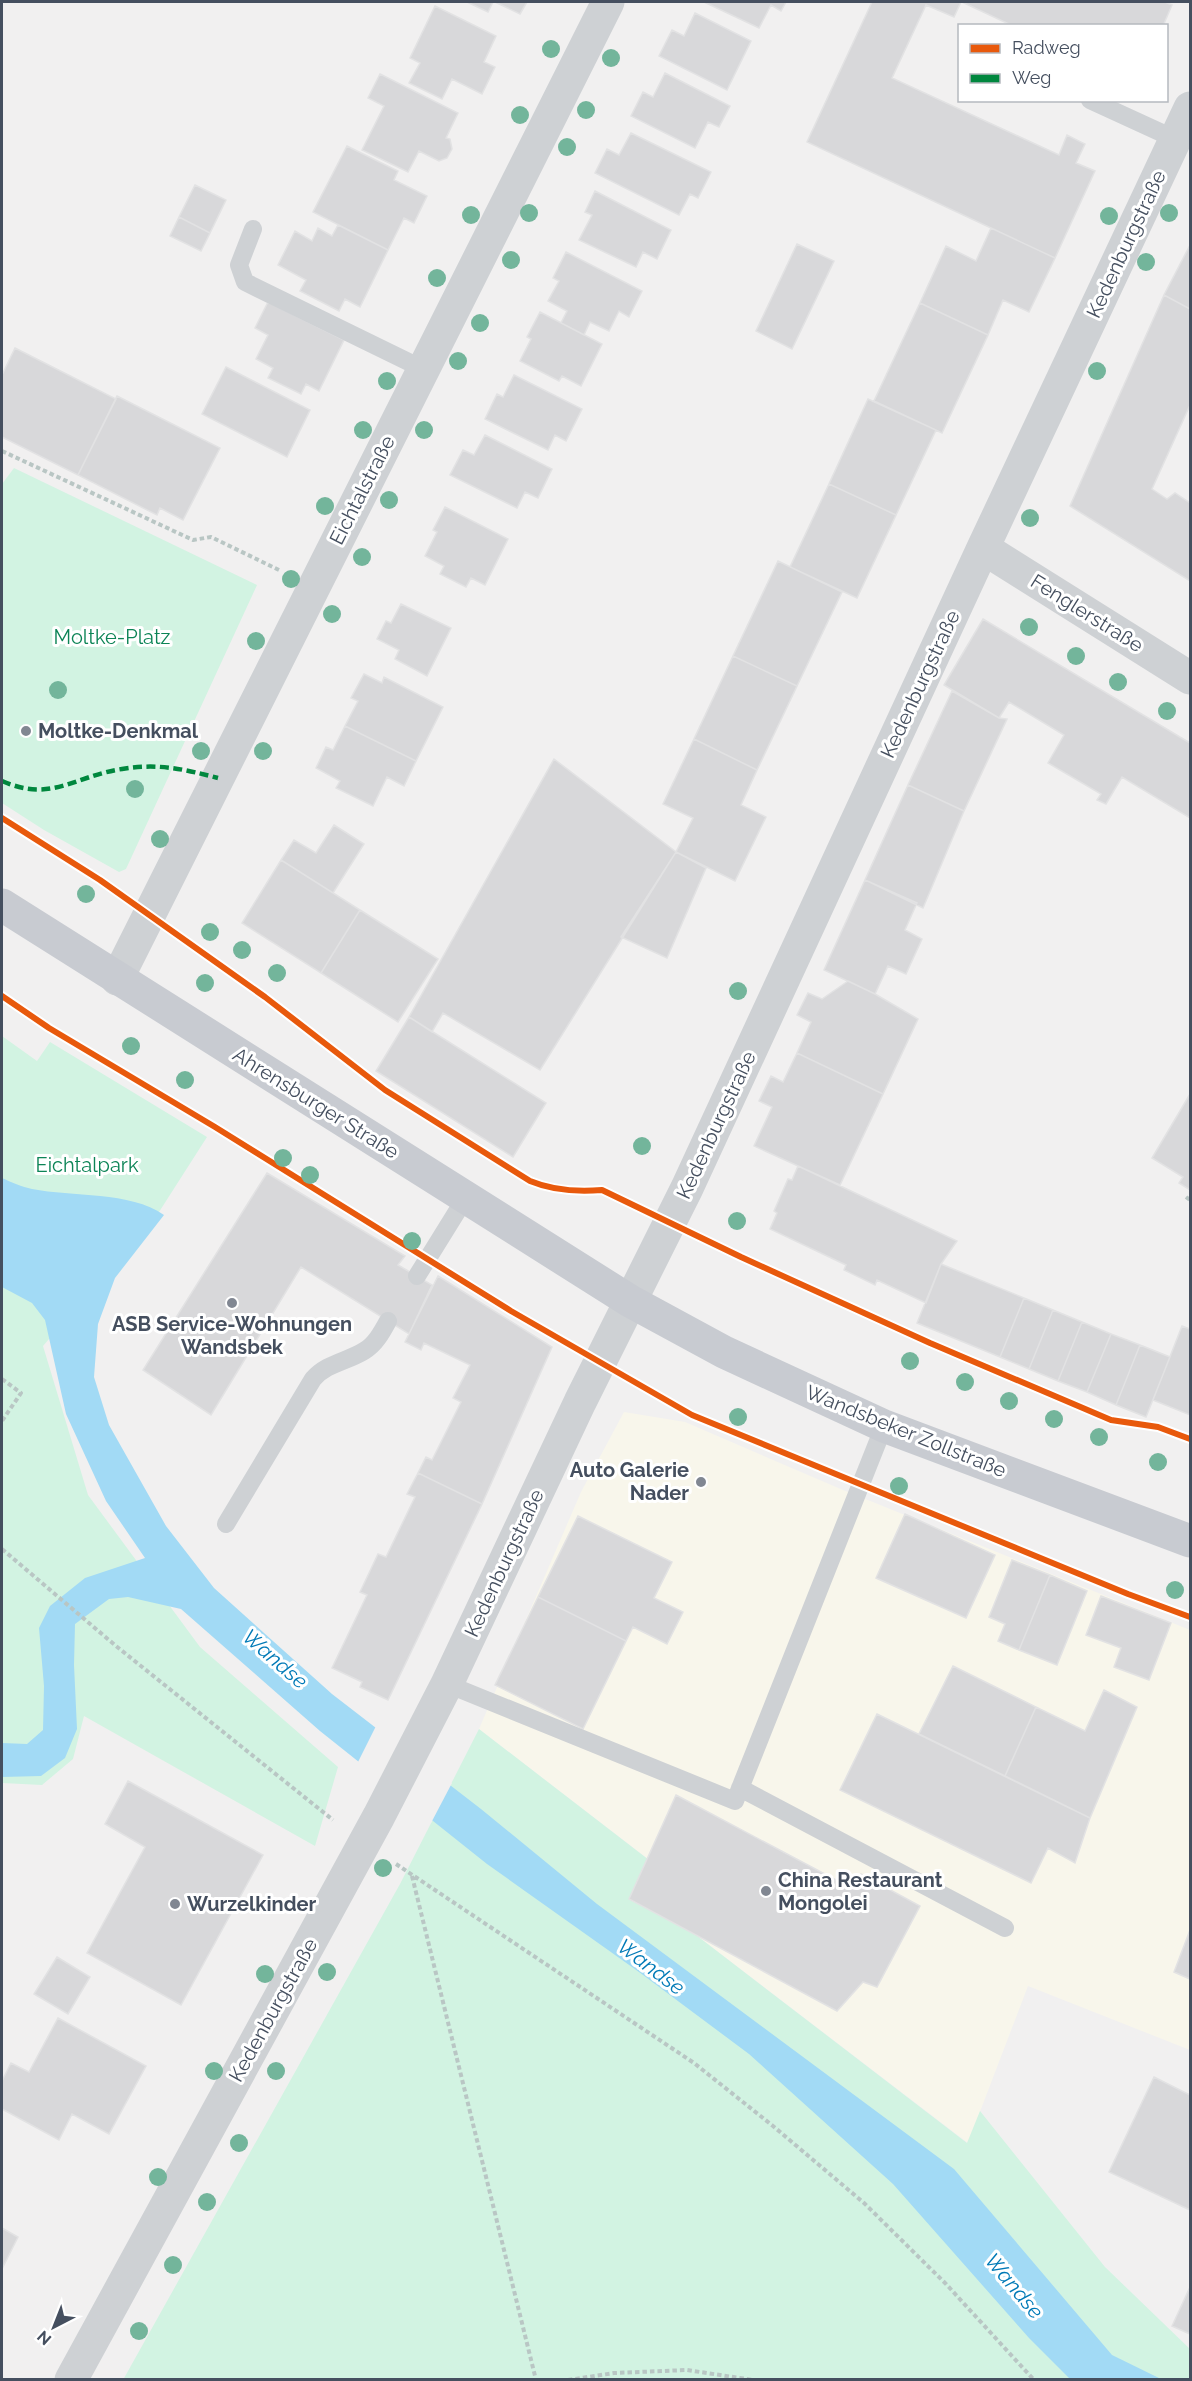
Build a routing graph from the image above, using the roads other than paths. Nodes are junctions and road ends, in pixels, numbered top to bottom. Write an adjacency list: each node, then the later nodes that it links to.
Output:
1 (608, 2): 6 (street, Eichtalstraße)
2 (1094, 102): 4 (lane)
3 (1191, 108): 4 (street, Kedenburgstraße)
4 (1175, 139): 7 (street, Kedenburgstraße)
5 (254, 229): 6 (lane)
6 (423, 369): 10 (street, Eichtalstraße)
7 (983, 548): 8 (street, Fenglerstraße); 13 (street, Kedenburgstraße)
8 (1191, 678)
9 (2, 905): 10 (main road, Ahrensburger Straße)
10 (117, 979): 11 (main road, Ahrensburger Straße)
11 (466, 1197): 12 (lane); 13 (main road, Ahrensburger Straße)
12 (417, 1276)
13 (630, 1301): 15 (main road, Wandsbeker Zollstraße); 18 (street, Kedenburgstraße)
14 (388, 1321): 16 (lane)
15 (884, 1426): 17 (main road, Wandsbeker Zollstraße); 19 (lane)
16 (226, 1524)
17 (1191, 1541)
18 (447, 1684): 19 (lane); 21 (street, Kedenburgstraße)
19 (740, 1788): 20 (lane)
20 (1005, 1929)
21 (70, 2379)

